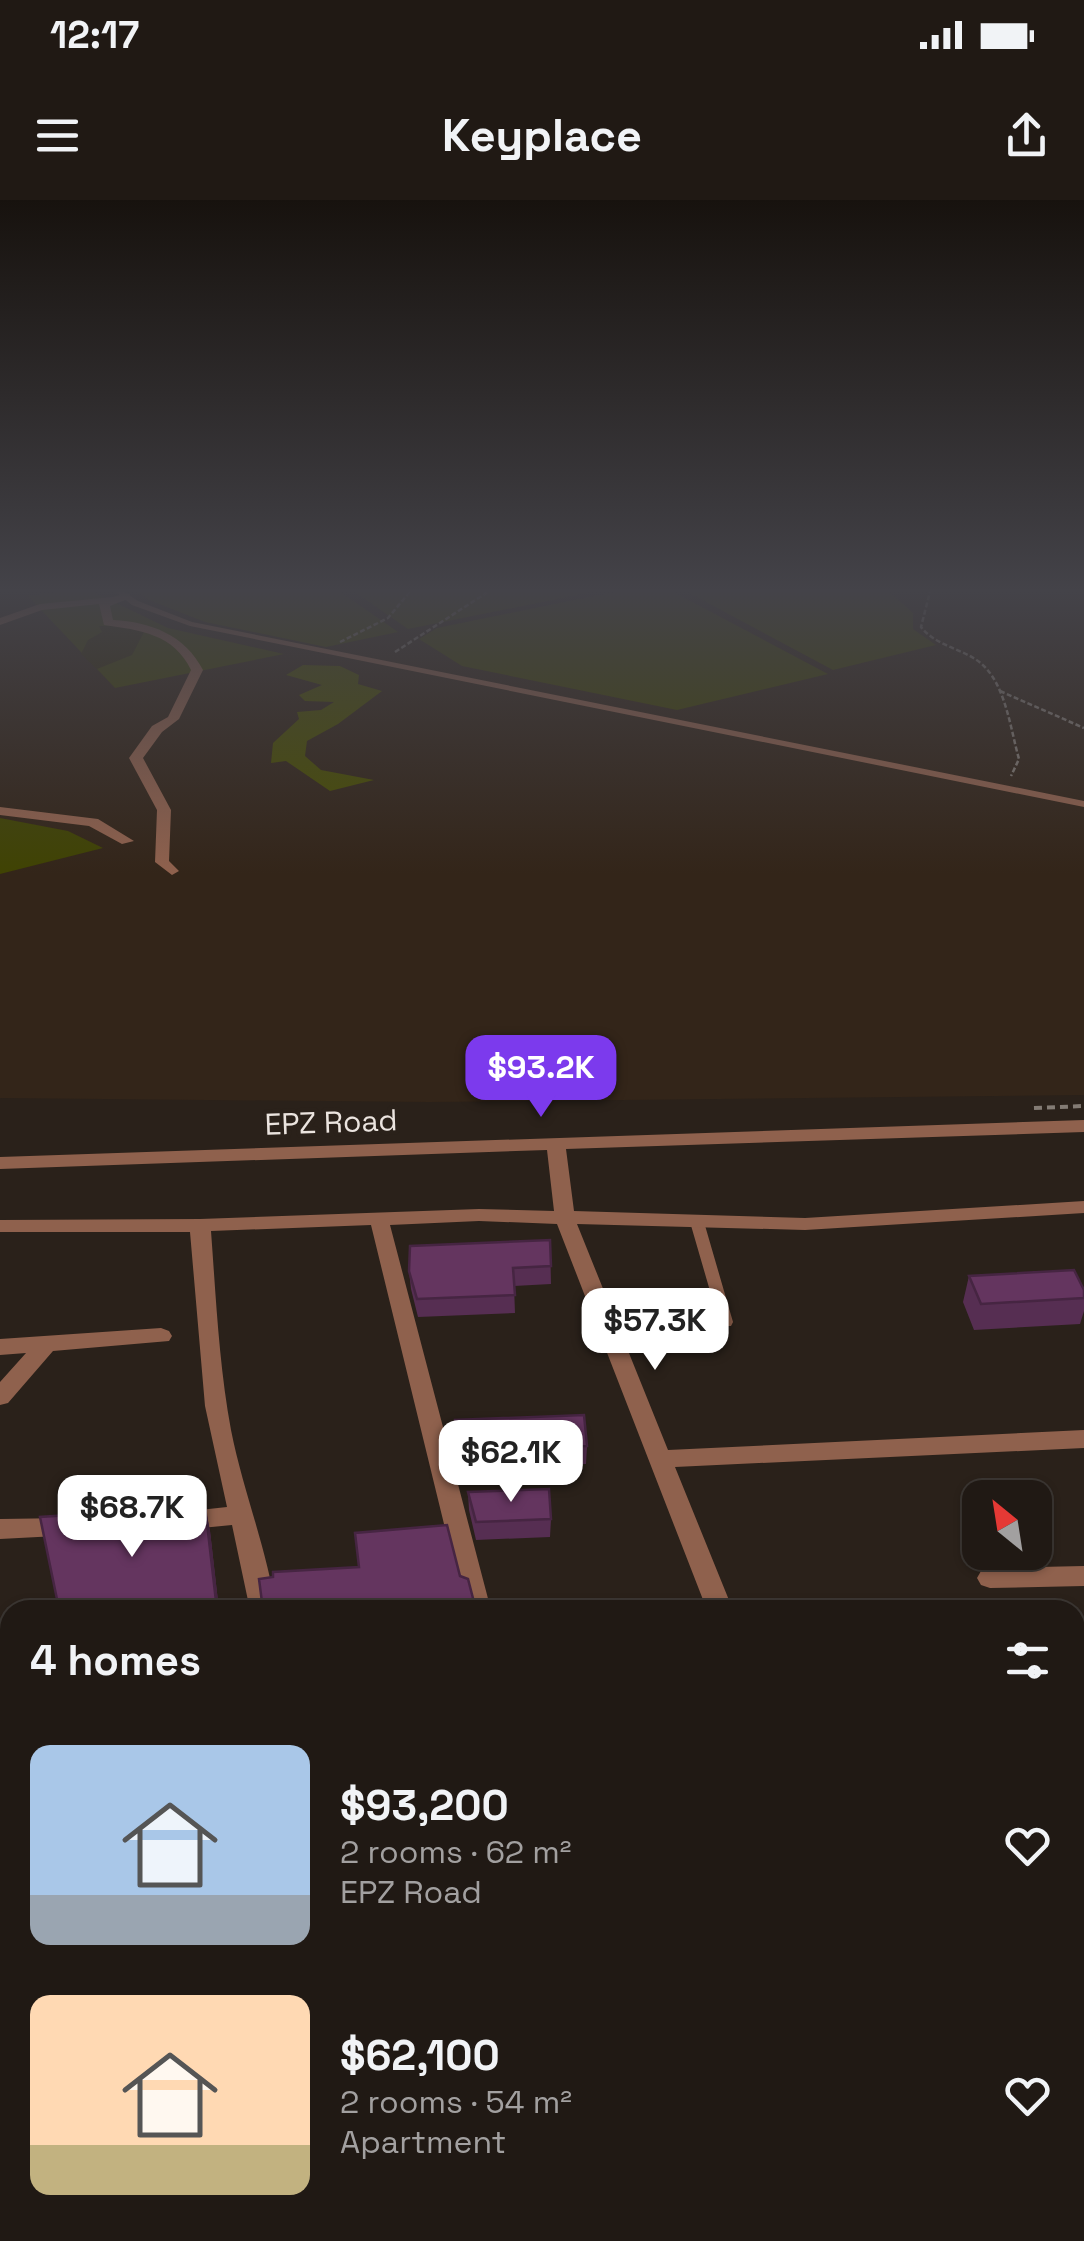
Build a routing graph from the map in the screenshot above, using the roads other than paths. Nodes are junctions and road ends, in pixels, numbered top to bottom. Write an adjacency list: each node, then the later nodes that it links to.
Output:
1 (191, 683): 6 (street)
2 (479, 683): 3 (lane)
3 (1084, 804)
4 (0, 810): 5 (street)
5 (127, 841)
6 (172, 871)
7 (1084, 1126): 8 (street, EPZ Road)
8 (556, 1144): 9 (street, EPZ Road); 12 (street)
9 (0, 1162)
10 (1084, 1207): 13 (street)
11 (379, 1218): 12 (street); 14 (street); 30 (street)
12 (565, 1218): 13 (street); 22 (street)
13 (697, 1222): 16 (lane)
14 (200, 1224): 15 (street); 23 (street)
15 (0, 1226)
16 (726, 1322)
17 (161, 1336): 18 (street)
18 (47, 1344): 19 (street); 20 (street)
19 (0, 1347)
20 (0, 1397)
21 (1084, 1438): 22 (street)
22 (661, 1459): 31 (street)
23 (239, 1515): 24 (street); 29 (street)
24 (163, 1522)
25 (87, 1528): 26 (street)
26 (0, 1529)
27 (1084, 1576): 28 (street)
28 (990, 1578)
29 (262, 1600)
30 (475, 1600)
31 (716, 1600)

